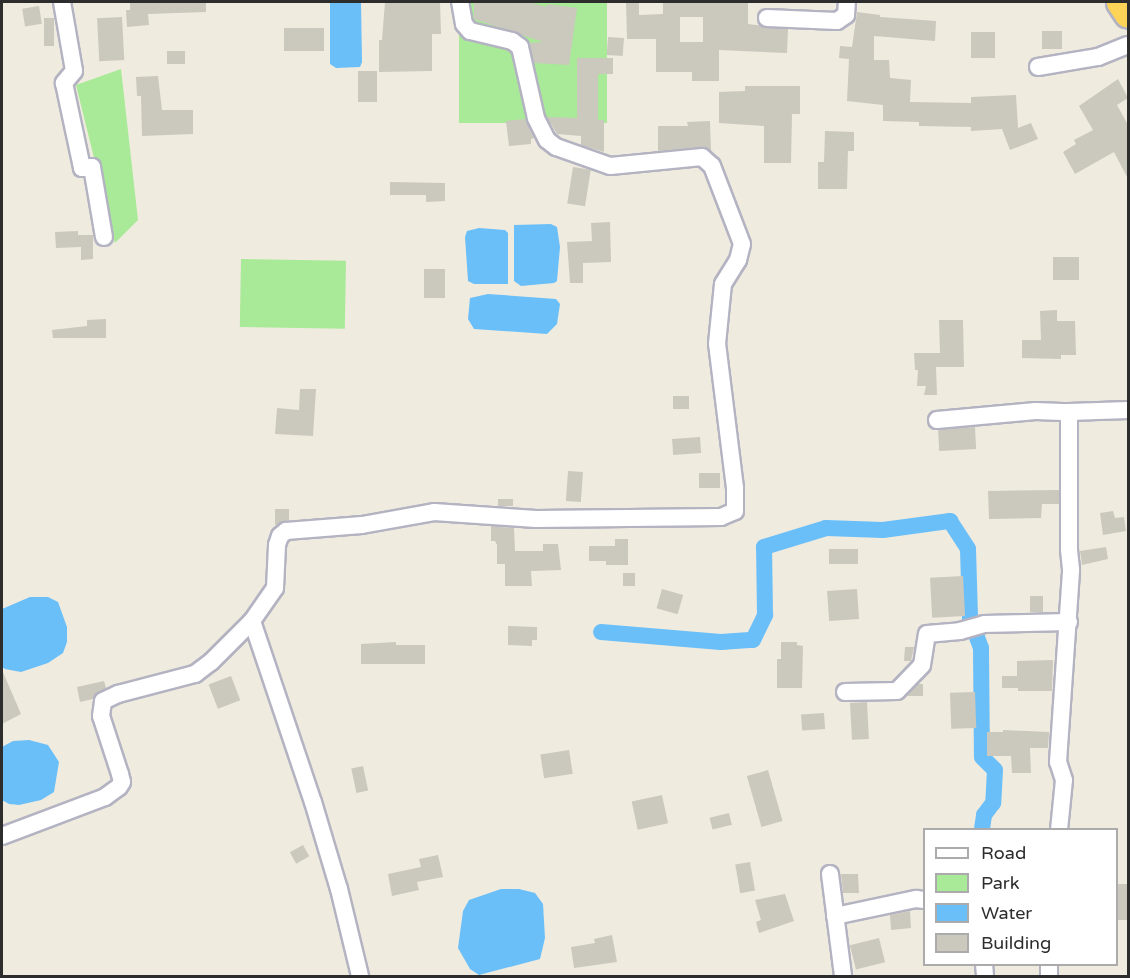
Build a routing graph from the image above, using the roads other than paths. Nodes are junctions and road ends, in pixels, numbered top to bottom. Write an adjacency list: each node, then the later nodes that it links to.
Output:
1 (62, 2): 9 (street)
2 (460, 2): 13 (street)
3 (847, 2): 6 (street)
4 (1119, 2): 5 (highway)
5 (1128, 14)
6 (767, 18)
7 (1128, 45): 8 (street)
8 (1038, 67)
9 (104, 237)
10 (1128, 411): 11 (street)
11 (1069, 412): 12 (street); 14 (street)
12 (937, 420)
13 (252, 621): 17 (street); 21 (street)
14 (1069, 622): 15 (street); 16 (street)
15 (845, 692)
16 (1059, 828)
17 (2, 836)
18 (830, 874): 20 (street)
19 (923, 900): 20 (street)
20 (835, 915): 22 (street)
21 (360, 976)
22 (843, 976)

